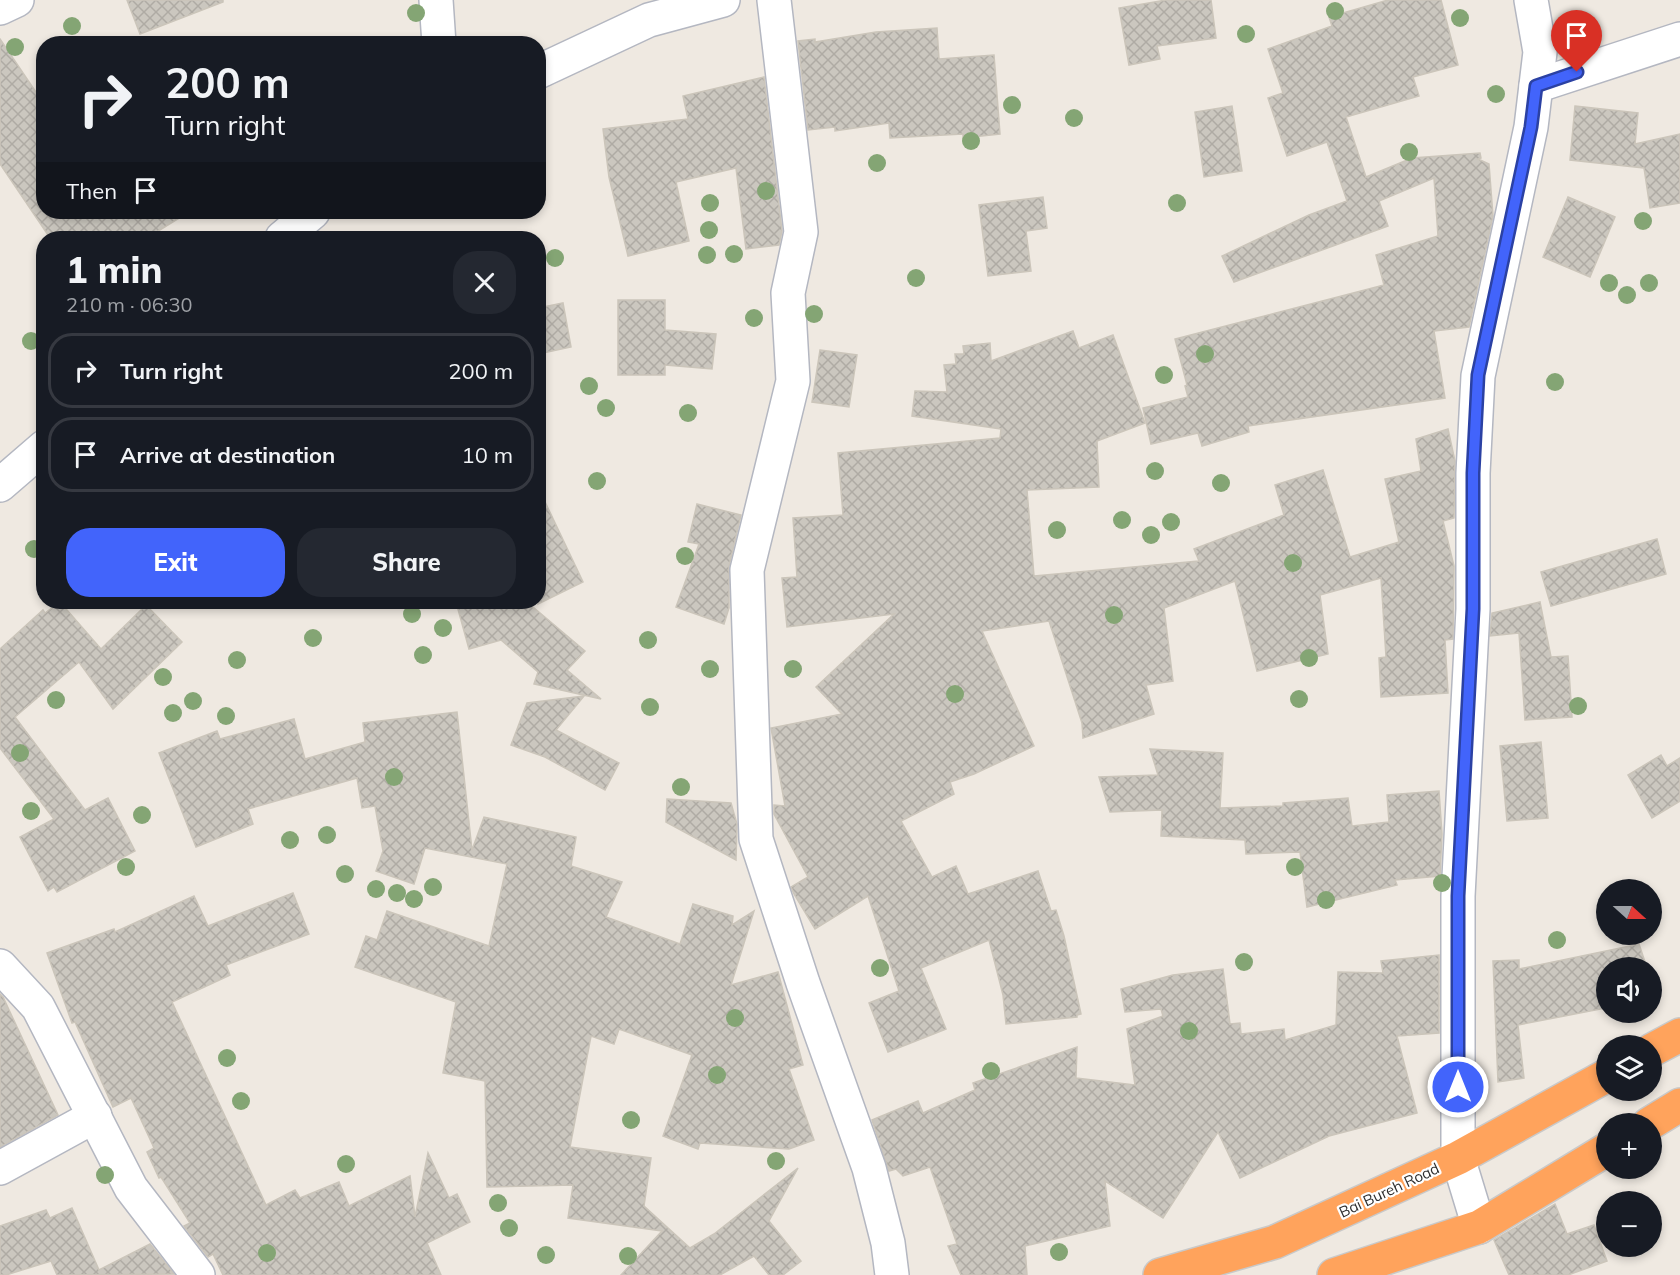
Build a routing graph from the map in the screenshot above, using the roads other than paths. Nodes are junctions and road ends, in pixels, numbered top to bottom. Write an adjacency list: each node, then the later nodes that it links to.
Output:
1 (17, 0): 6 (street)
2 (436, 0): 7 (street)
3 (723, 0): 9 (street)
4 (774, 0): 27 (street)
5 (1531, 0): 10 (street)
6 (0, 8)
7 (438, 36)
8 (1680, 39): 10 (street)
9 (546, 68)
10 (1536, 86): 23 (street)
11 (305, 219): 12 (street)
12 (290, 231)
13 (36, 454): 14 (street)
14 (0, 485)
15 (0, 966): 20 (street)
16 (1680, 1035): 17 (highway)
17 (1662, 1045)
18 (1596, 1082): 23 (highway, Bai Bureh Road)
19 (1680, 1105): 21 (highway)
20 (95, 1116): 24 (street); 26 (street)
21 (1662, 1116)
22 (1596, 1156): 25 (highway)
23 (1458, 1158): 25 (street); 28 (highway, Bai Bureh Road)
24 (0, 1168)
25 (1479, 1227): 29 (highway)
26 (198, 1275)
27 (892, 1275)
28 (1160, 1275)
29 (1334, 1275)

